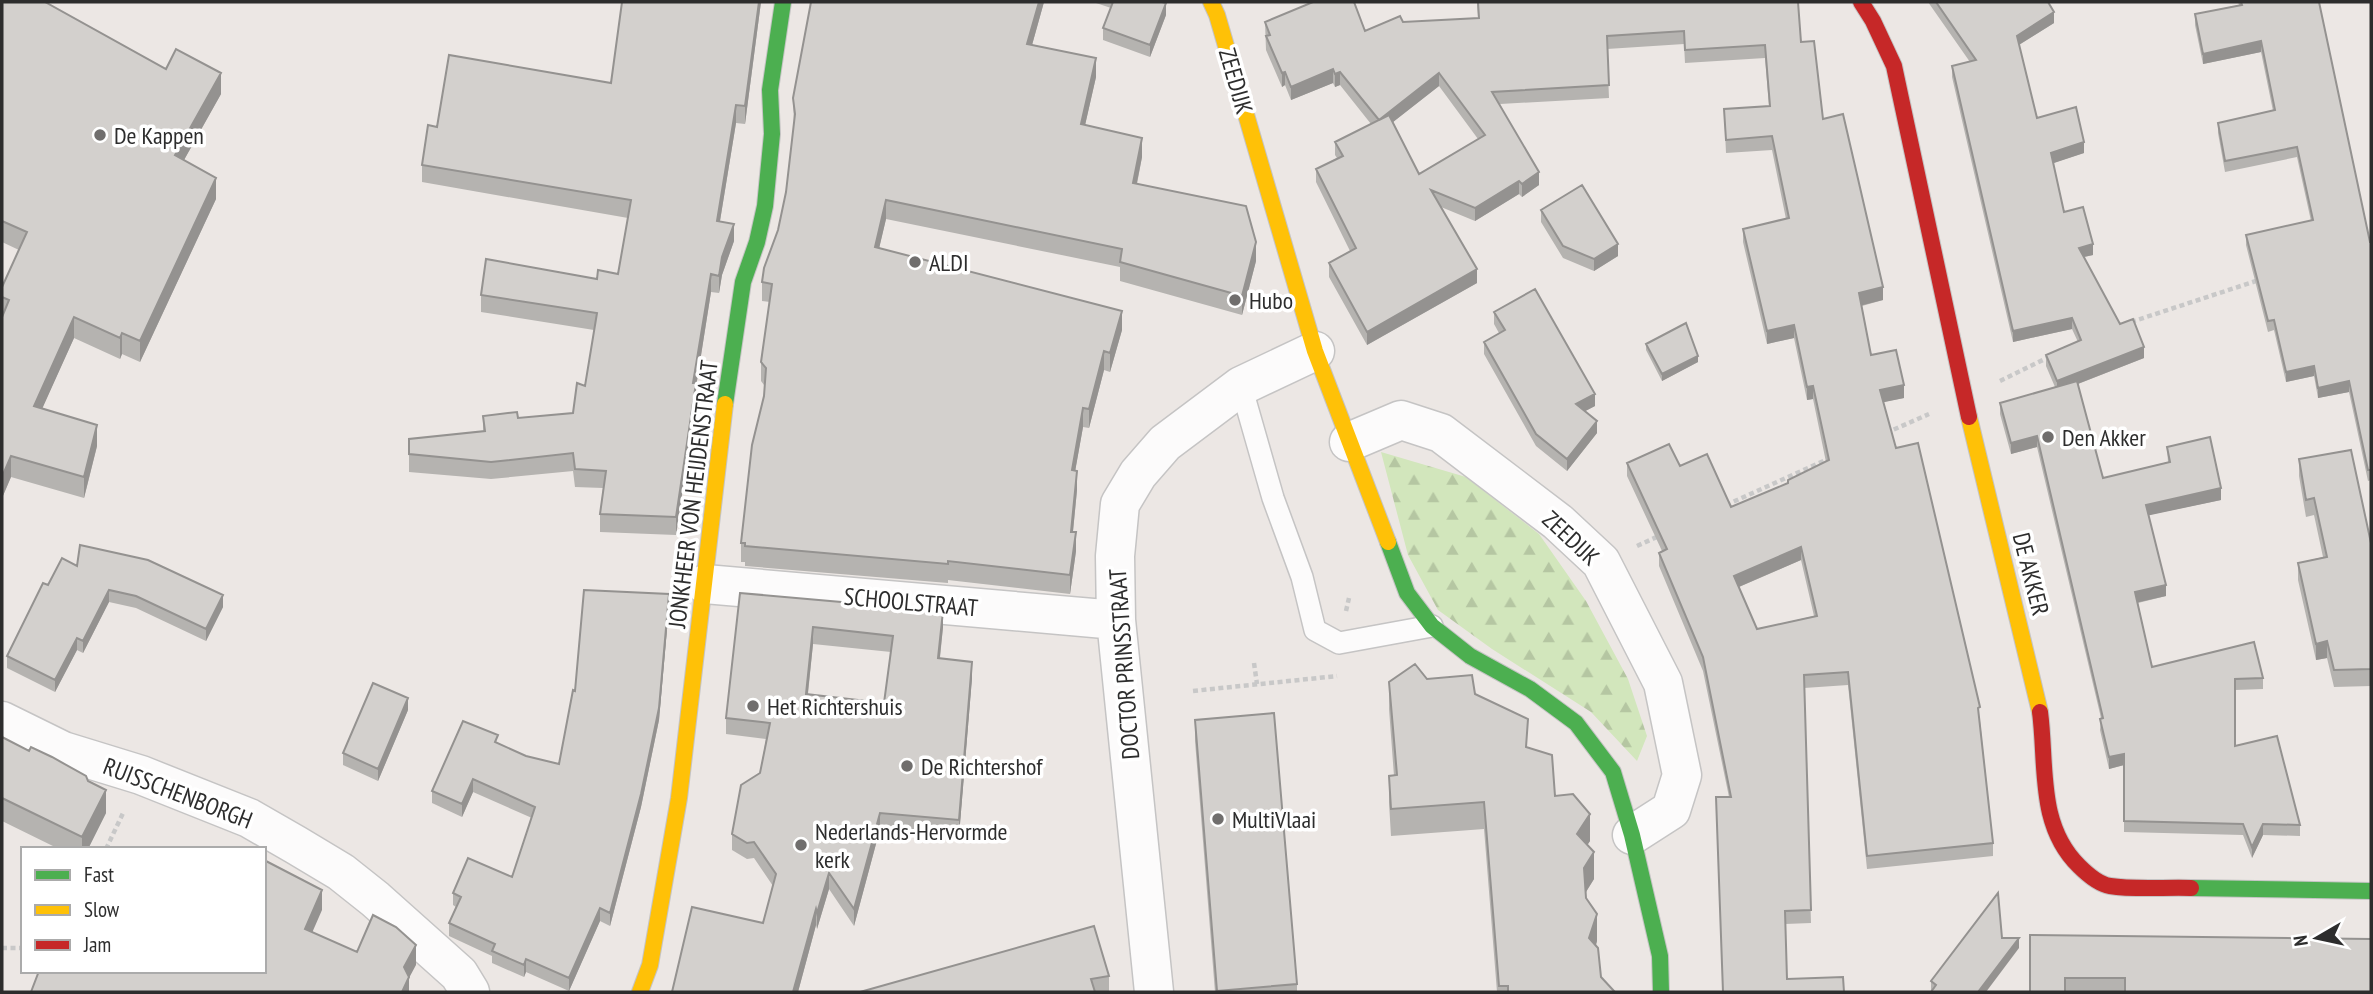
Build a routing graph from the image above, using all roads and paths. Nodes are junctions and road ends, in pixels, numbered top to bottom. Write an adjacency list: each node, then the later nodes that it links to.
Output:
1 (783, 2): 7 (street, JONKHEER VON HEIJDENSTRAAT)
2 (1211, 2): 4 (street, ZEEDIJK)
3 (1861, 2): 17 (street, DE AKKER)
4 (1315, 351): 5 (street, DOCTOR PRINSSTRAAT); 6 (street, ZEEDIJK)
5 (1241, 386): 9 (street, DOCTOR PRINSSTRAAT); 11 (lane)
6 (1349, 442): 10 (street, ZEEDIJK); 16 (street, ZEEDIJK)
7 (705, 584): 9 (street, SCHOOLSTRAAT); 21 (street, JONKHEER VON HEIJDENSTRAAT)
8 (1349, 598): 11 (path)
9 (1116, 620): 22 (street, DOCTOR PRINSSTRAAT)
10 (1432, 626): 11 (lane); 16 (street, ZEEDIJK)
11 (1339, 643): 13 (path)
12 (1254, 663): 13 (path)
13 (1257, 684): 14 (path)
14 (1193, 691)
15 (2, 721): 20 (street, RUISSCHENBORGH)
16 (1633, 835): 23 (street, ZEEDIJK)
17 (2371, 891)
18 (2, 948): 19 (path)
19 (21, 948)
20 (470, 992)
21 (640, 992)
22 (1154, 992)
23 (1661, 992)

